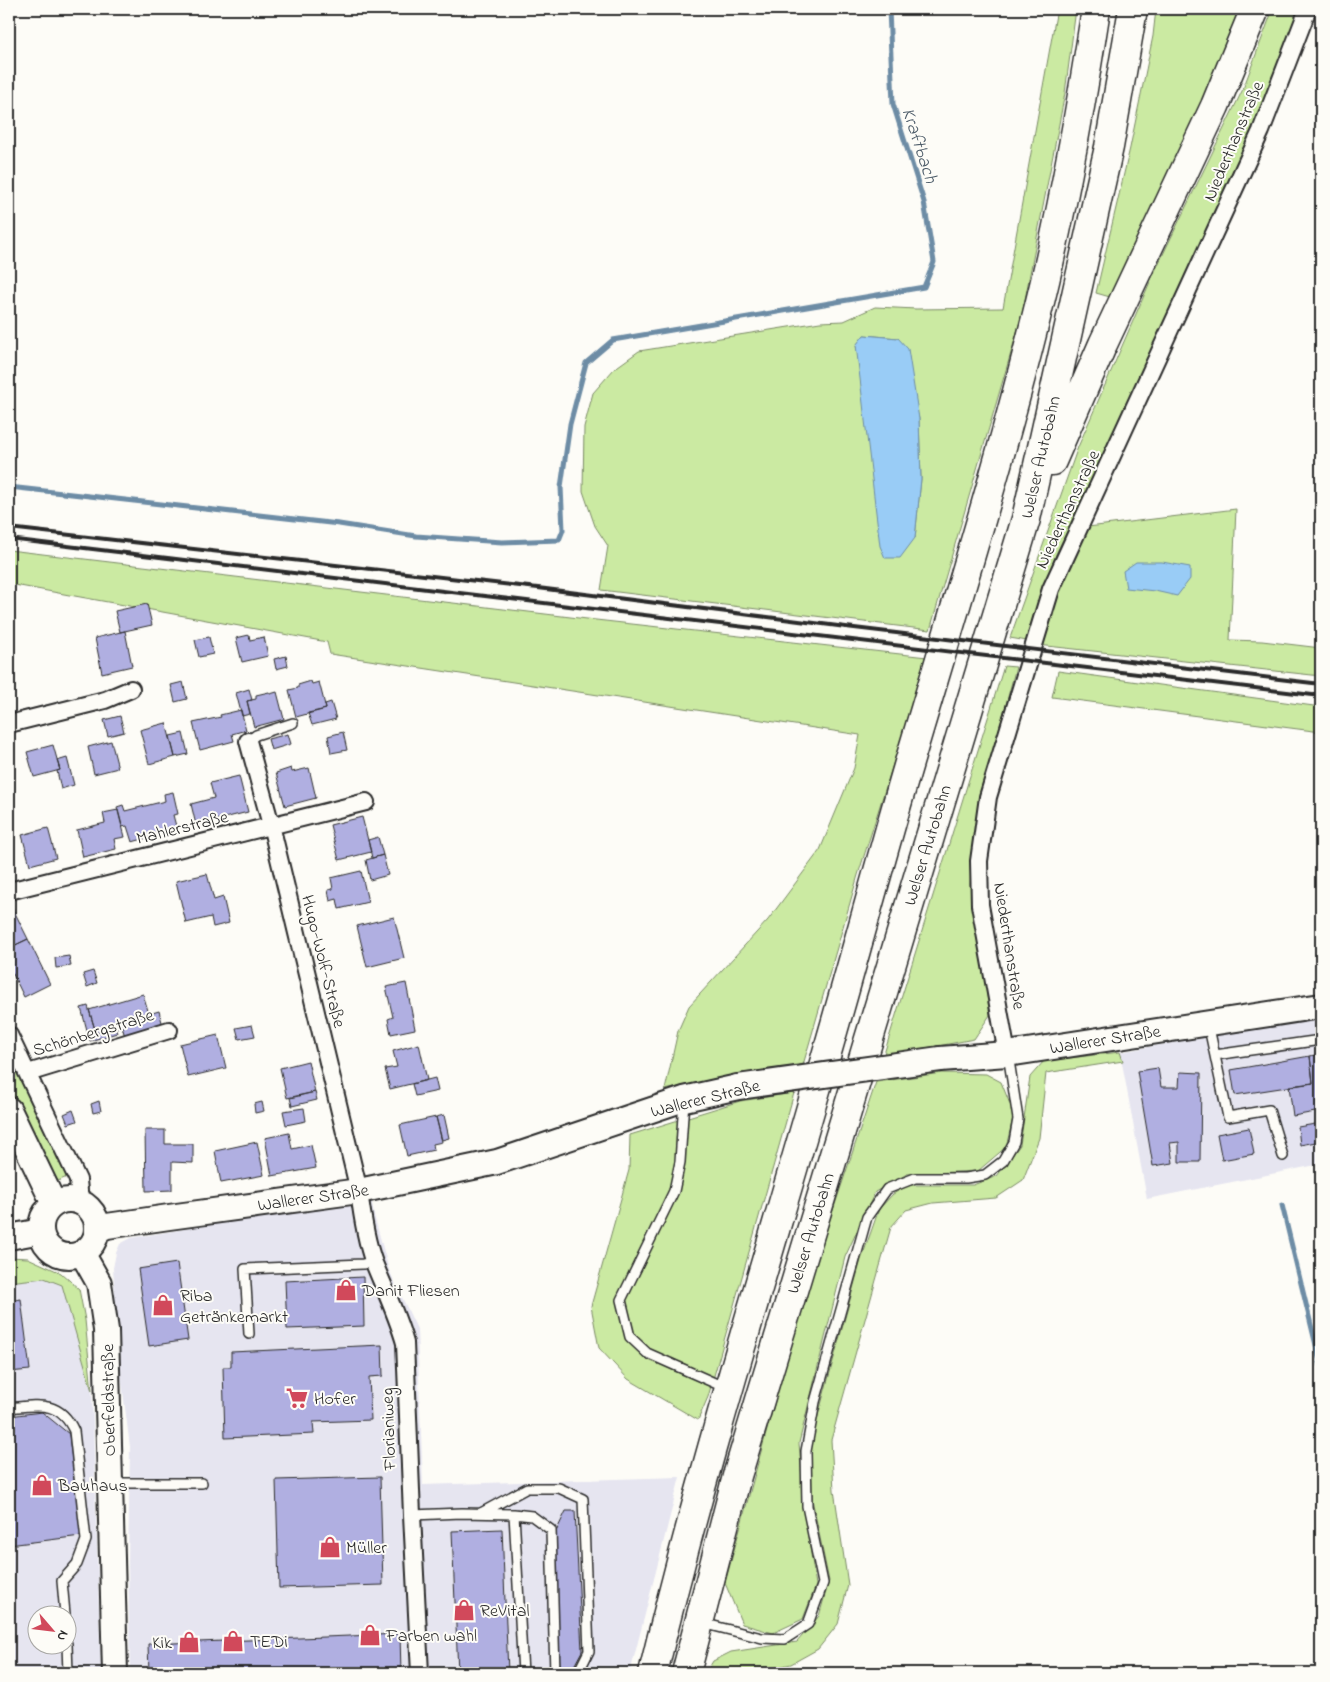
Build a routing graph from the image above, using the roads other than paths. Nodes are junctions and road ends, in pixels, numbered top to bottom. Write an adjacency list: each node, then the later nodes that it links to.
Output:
1 (1096, 9): 33 (highway, Welser Autobahn)
2 (1133, 9): 5 (highway, Welser Autobahn)
3 (1256, 9): 5 (highway)
4 (1308, 9): 18 (street, Niederthanstraße)
5 (1026, 519): 41 (highway, Welser Autobahn)
6 (131, 690): 8 (street)
7 (293, 723): 9 (lane)
8 (9, 724)
9 (248, 741): 11 (street, Hugo-Wolf-Straße)
10 (366, 802): 11 (street, Mahlerstraße)
11 (270, 825): 12 (street, Mahlerstraße); 24 (street, Hugo-Wolf-Straße)
12 (9, 891)
13 (1321, 1006): 14 (street, Wallerer Straße)
14 (1208, 1023): 18 (street, Wallerer Straße); 19 (lane)
15 (169, 1030): 20 (street, Schönbergstraße)
16 (9, 1035): 20 (street)
17 (1321, 1040): 19 (lane)
18 (1008, 1054): 21 (street, Wallerer Straße, bridge); 41 (lane)
19 (1215, 1055): 23 (lane)
20 (28, 1073): 25 (street)
21 (684, 1100): 24 (street, Wallerer Straße); 33 (lane)
22 (9, 1110): 26 (street)
23 (1283, 1156)
24 (359, 1192): 27 (street, Wallerer Straße); 31 (street, Florianiweg)
25 (80, 1202): 26 (street); 27 (street)
26 (54, 1204): 28 (street)
27 (96, 1230): 30 (street)
28 (41, 1231): 29 (street); 30 (street)
29 (9, 1237)
30 (82, 1253): 35 (street, Oberfeldstraße)
31 (374, 1262): 32 (lane); 39 (street, Florianiweg)
32 (249, 1334)
33 (728, 1388): 49 (highway, Welser Autobahn)
34 (9, 1408): 40 (lane)
35 (110, 1482): 36 (lane); 44 (street, Oberfeldstraße)
36 (202, 1483)
37 (481, 1513): 38 (lane); 39 (lane); 48 (lane)
38 (514, 1514): 46 (lane); 47 (lane)
39 (412, 1515): 45 (street, Florianiweg)
40 (64, 1604)
41 (698, 1622): 50 (highway, Welser Autobahn)
42 (67, 1654): 43 (lane)
43 (68, 1673)
44 (116, 1673)
45 (420, 1673)
46 (522, 1673)
47 (555, 1673)
48 (578, 1673)
49 (653, 1673)
50 (686, 1673)

